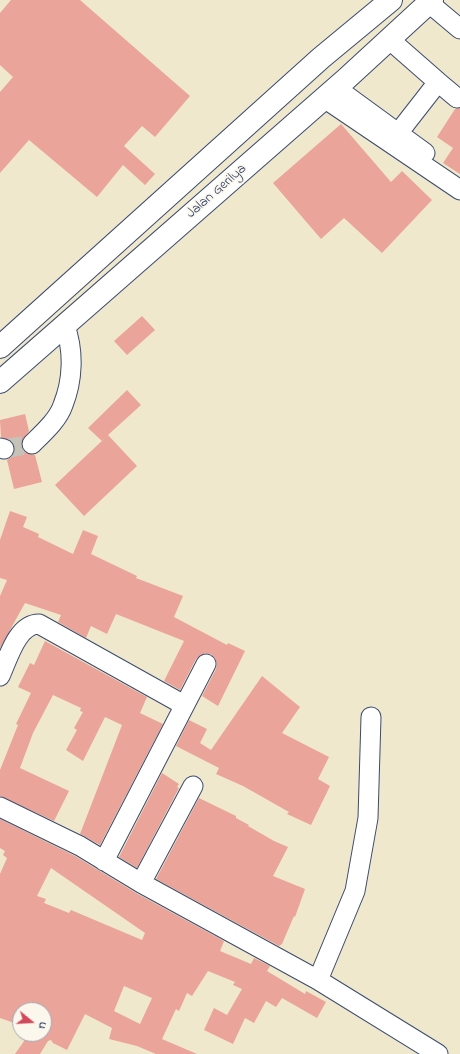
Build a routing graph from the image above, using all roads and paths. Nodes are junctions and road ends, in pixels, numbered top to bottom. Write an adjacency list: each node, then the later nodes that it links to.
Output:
1 (391, 0): 11 (highway, Jalan Gerilya)
2 (431, 2): 3 (street); 4 (highway, Jalan Gerilya)
3 (460, 29)
4 (390, 40): 5 (street); 6 (highway, Jalan Gerilya)
5 (438, 82): 7 (street); 8 (street)
6 (330, 93): 8 (street); 10 (street); 12 (highway, Jalan Gerilya)
7 (457, 98)
8 (399, 132): 9 (street)
9 (460, 178)
10 (460, 190)
11 (50, 304): 12 (highway); 13 (highway, Jalan Gerilya)
12 (65, 326): 14 (highway, Jalan Gerilya); 15 (street)
13 (0, 347)
14 (0, 382)
15 (32, 444)
16 (206, 664): 18 (street)
17 (0, 676): 18 (street)
18 (184, 704): 22 (street)
19 (371, 717): 24 (street)
20 (193, 786): 23 (street)
21 (0, 807): 22 (street)
22 (104, 861): 23 (street)
23 (141, 883): 24 (street)
24 (318, 980): 25 (street)
25 (438, 1054)

